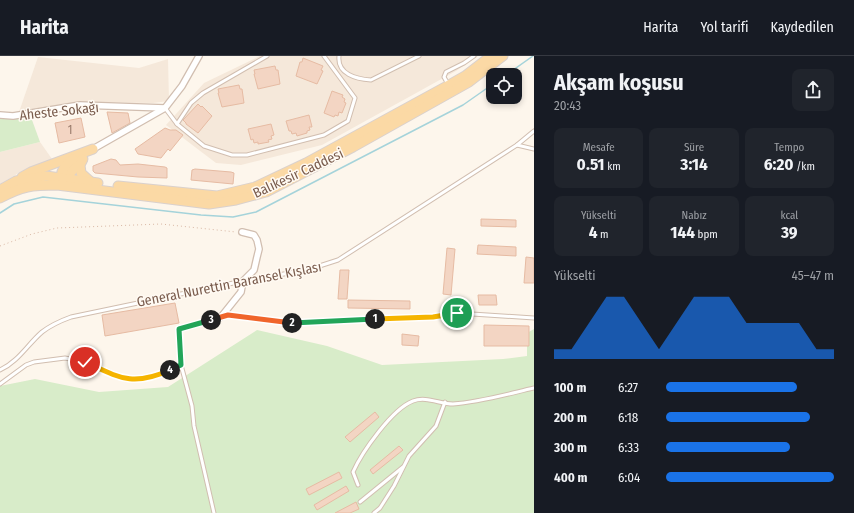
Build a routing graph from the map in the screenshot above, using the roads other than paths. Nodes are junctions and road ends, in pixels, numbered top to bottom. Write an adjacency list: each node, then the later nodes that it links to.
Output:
1 (199, 56): 10 (street)
2 (267, 56): 12 (lane)
3 (324, 56): 12 (lane)
4 (339, 56): 5 (lane)
5 (420, 56)
6 (474, 56): 9 (lane)
7 (503, 56): 18 (main road, Balıkesir Caddesi)
8 (486, 58): 9 (main road, Balıkesir Caddesi)
9 (449, 85): 19 (main road, Balıkesir Caddesi)
10 (166, 108): 11 (street, Aheste Sokağı); 12 (lane); 15 (street)
11 (0, 115)
12 (177, 124)
13 (534, 131): 14 (lane, General Nurettin Baransel Kışlası)
14 (517, 145): 16 (lane); 24 (lane, General Nurettin Baransel Kışlası)
15 (93, 149): 17 (main road)
16 (534, 149)
17 (80, 157): 18 (main road); 19 (main road); 20 (main road)
18 (64, 181): 19 (main road, Balıkesir Caddesi); 20 (main road, Balıkesir Caddesi)
19 (92, 183)
20 (16, 185): 21 (main road, Balıkesir Caddesi); 22 (main road, Balıkesir Caddesi)
21 (0, 190)
22 (0, 198)
23 (242, 232): 24 (street)
24 (243, 281): 25 (street); 28 (lane, General Nurettin Baransel Kışlası)
25 (221, 317): 26 (lane); 27 (lane)
26 (534, 318)
27 (181, 365): 29 (lane); 35 (lane)
28 (0, 370)
29 (0, 384)
30 (534, 388): 31 (lane)
31 (445, 402): 32 (lane); 33 (lane)
32 (404, 466): 34 (lane); 36 (lane)
33 (358, 485)
34 (360, 502)
35 (214, 513)
36 (374, 513)

